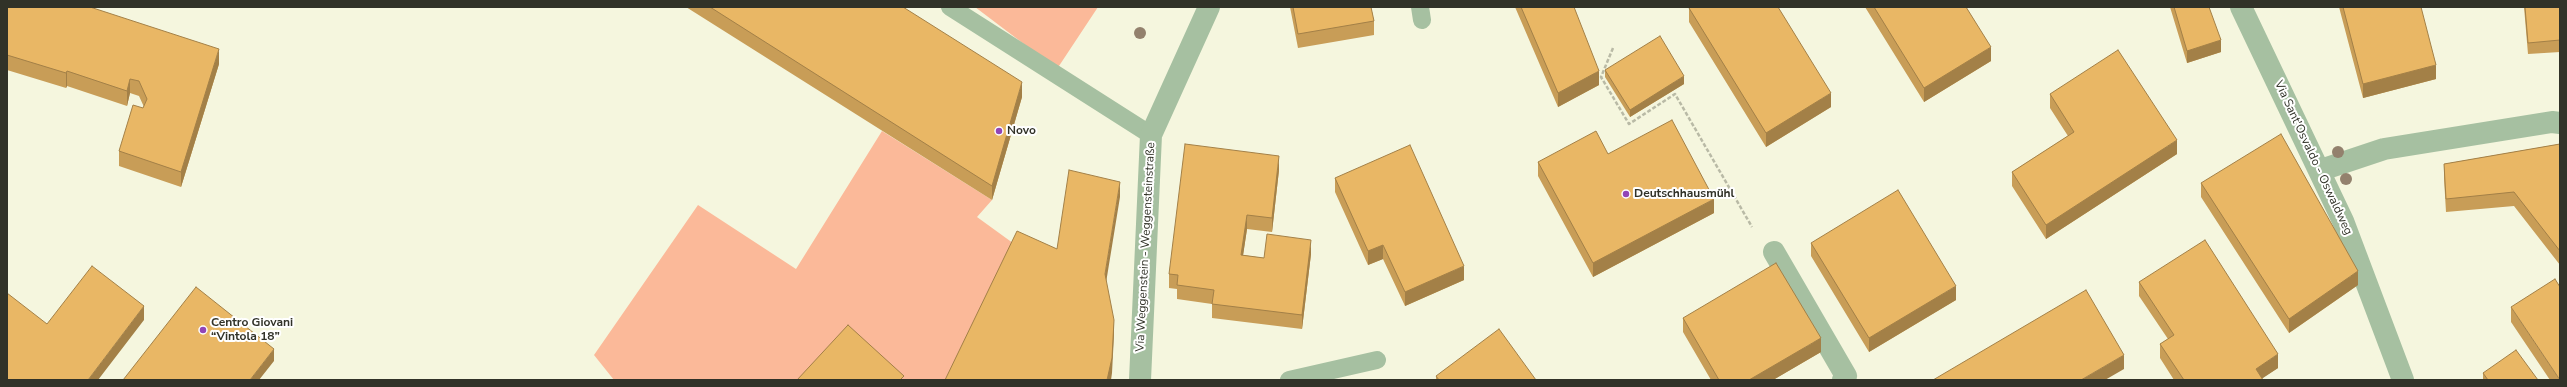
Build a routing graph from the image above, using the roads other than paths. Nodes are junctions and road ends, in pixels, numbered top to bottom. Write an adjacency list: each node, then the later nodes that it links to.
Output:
1 (950, 7): 5 (lane)
2 (1209, 7): 5 (street, Via Weggenstein - Weggensteinstraße)
3 (2241, 7): 6 (street, Via Sant'Osvaldo - Oswaldweg)
4 (2560, 123): 6 (street)
5 (1151, 134): 9 (street, Via Weggenstein - Weggensteinstraße)
6 (2321, 170): 12 (street, Via Sant'Osvaldo - Oswaldweg)
7 (1774, 252): 11 (street)
8 (1377, 360): 10 (lane)
9 (1140, 380)
10 (1289, 380)
11 (1844, 380)
12 (2403, 380)

